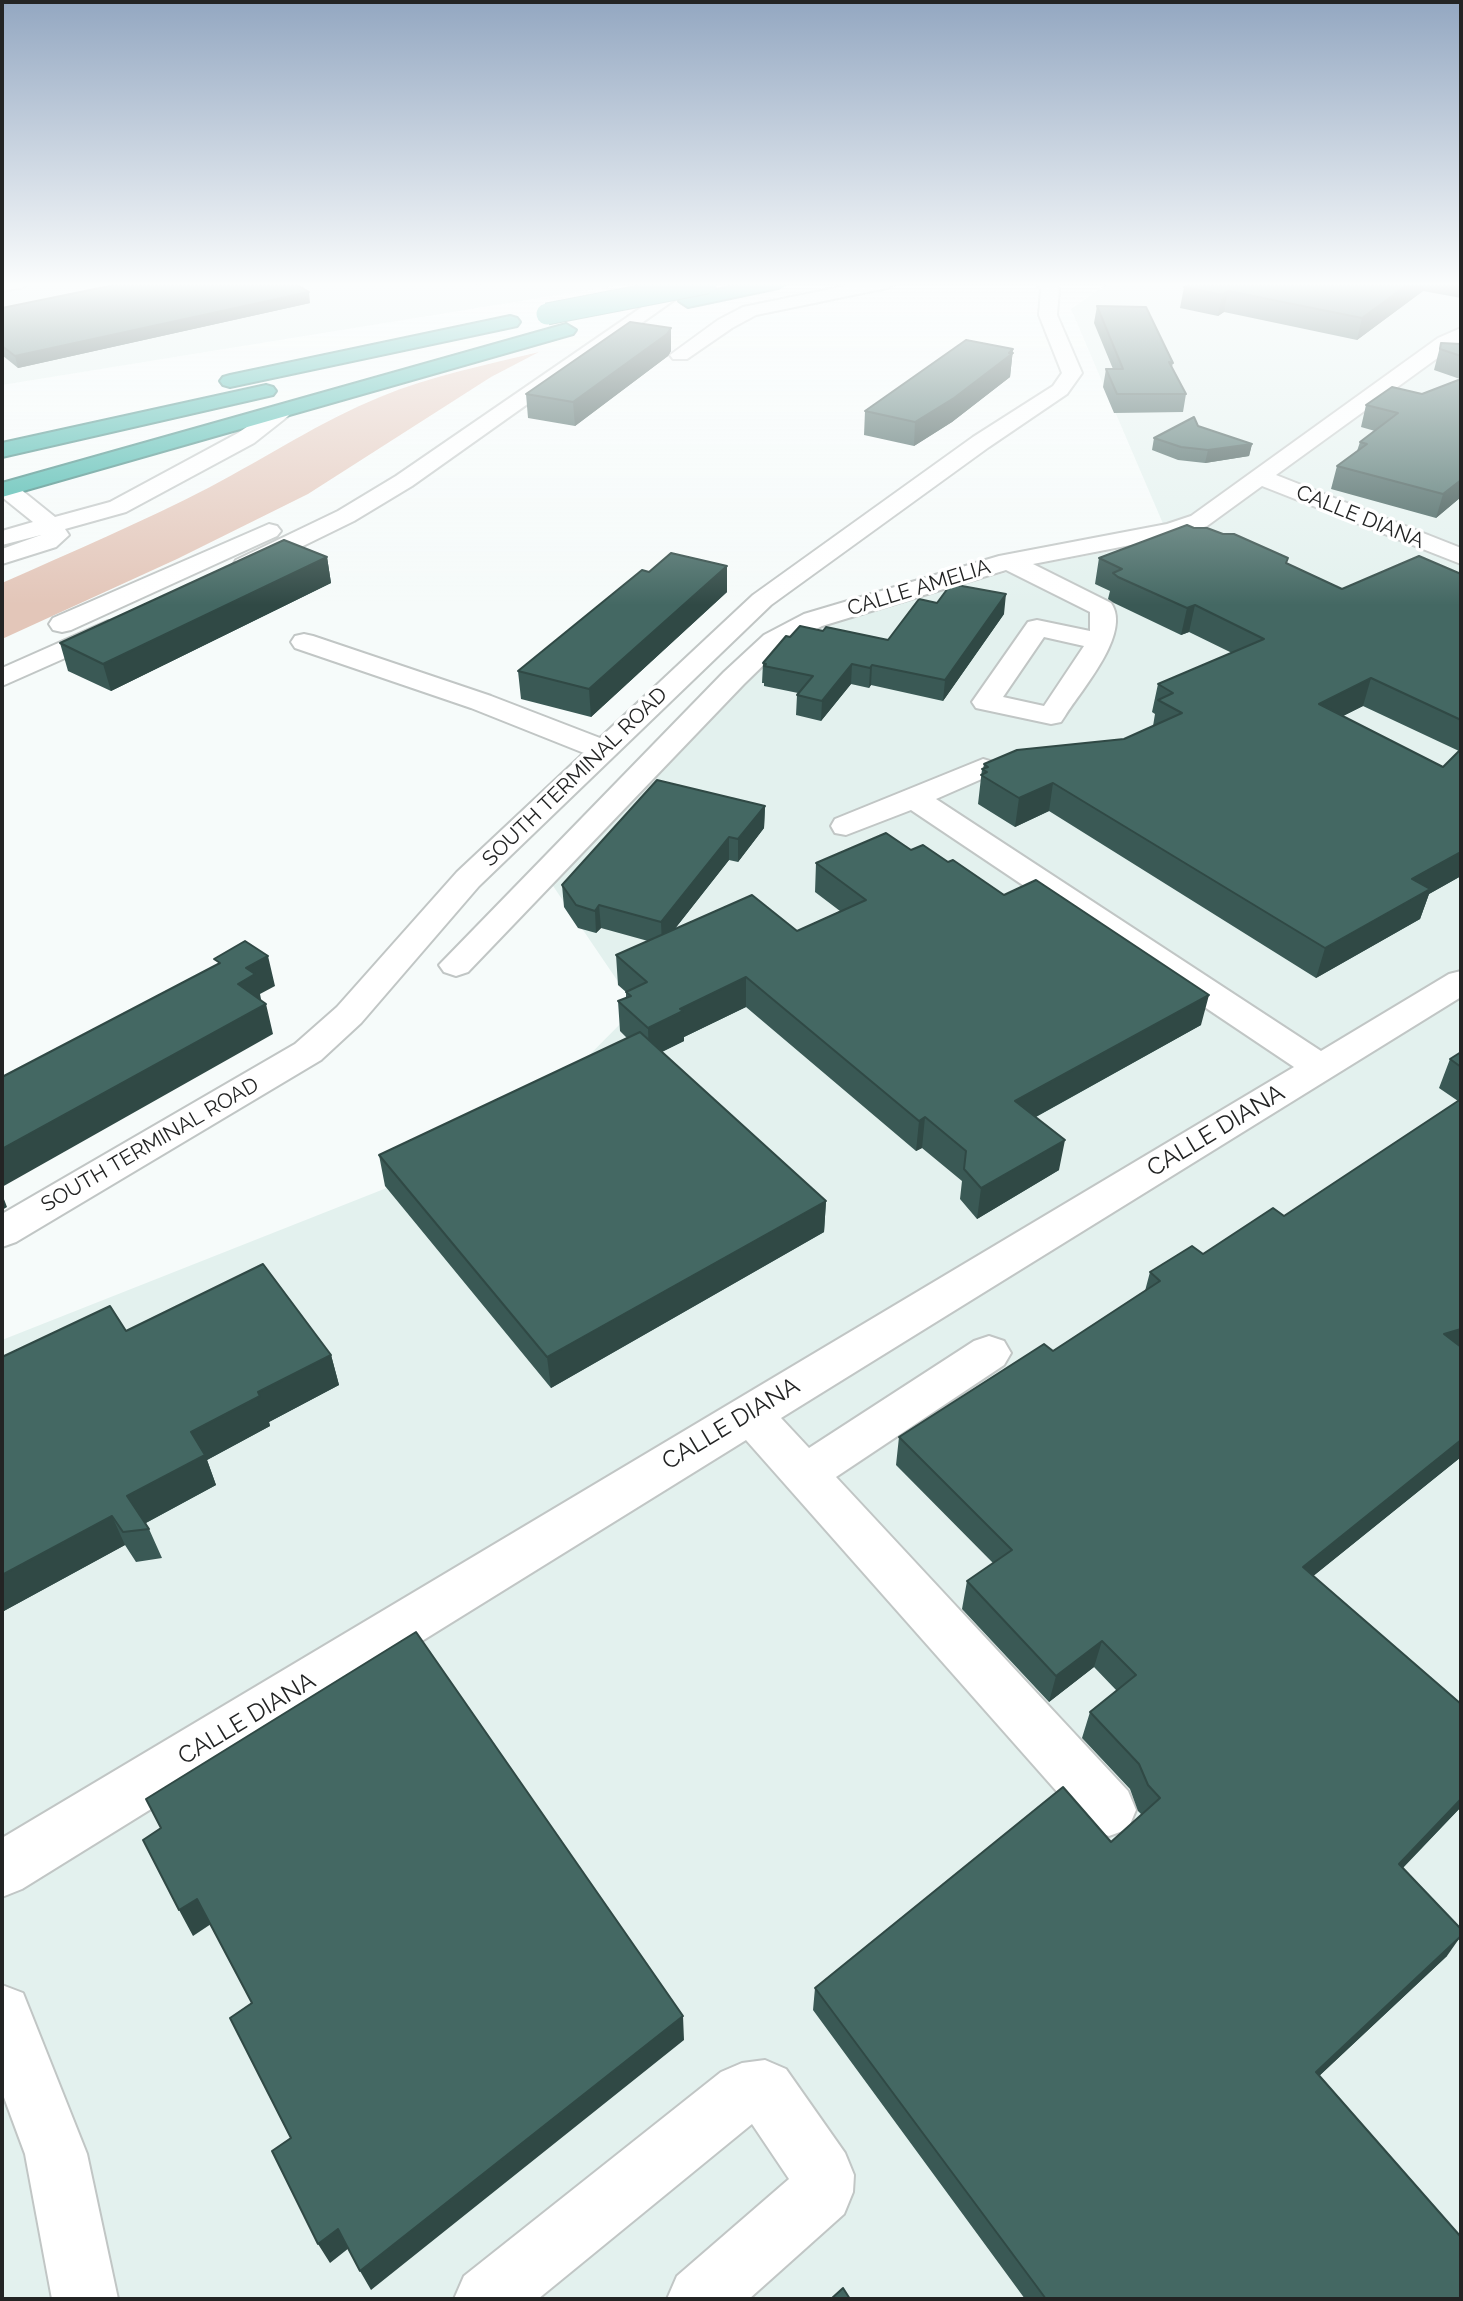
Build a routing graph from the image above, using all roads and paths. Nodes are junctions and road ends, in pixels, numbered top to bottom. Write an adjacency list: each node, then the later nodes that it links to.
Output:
1 (194, 390): 10 (highway, bridge)
2 (273, 390): 11 (highway)
3 (357, 390): 8 (highway)
4 (499, 390): 9 (street)
5 (539, 390): 20 (street)
6 (1059, 390): 26 (street, SOUTH TERMINAL ROAD)
7 (1379, 390): 12 (street, CALLE AMELIA)
8 (279, 413): 13 (highway); 15 (street)
9 (447, 424)
10 (2, 432)
11 (2, 450)
12 (1259, 477): 18 (street, CALLE DIANA); 19 (street, CALLE AMELIA)
13 (4, 489): 15 (street)
14 (315, 507): 22 (street)
15 (51, 525): 16 (street); 17 (street)
16 (8, 530)
17 (2, 556)
18 (1461, 557)
19 (1008, 561): 23 (street); 30 (street, CALLE AMELIA)
20 (152, 608)
21 (127, 620): 25 (street)
22 (38, 635)
23 (1100, 641)
24 (304, 642): 26 (street)
25 (2, 678)
26 (604, 750): 33 (street, SOUTH TERMINAL ROAD)
27 (983, 768): 28 (street)
28 (914, 797): 29 (street); 32 (street)
29 (846, 827)
30 (456, 965)
31 (1461, 982): 32 (street, CALLE DIANA)
32 (1320, 1067): 35 (street, CALLE DIANA)
33 (2, 1232)
34 (989, 1353): 36 (street)
35 (750, 1413): 36 (street); 38 (street, CALLE DIANA)
36 (805, 1474): 37 (street)
37 (1109, 1811)
38 (2, 1869)
39 (2, 2014): 40 (street)
40 (85, 2299)
41 (487, 2299): 42 (street)
42 (700, 2299)

